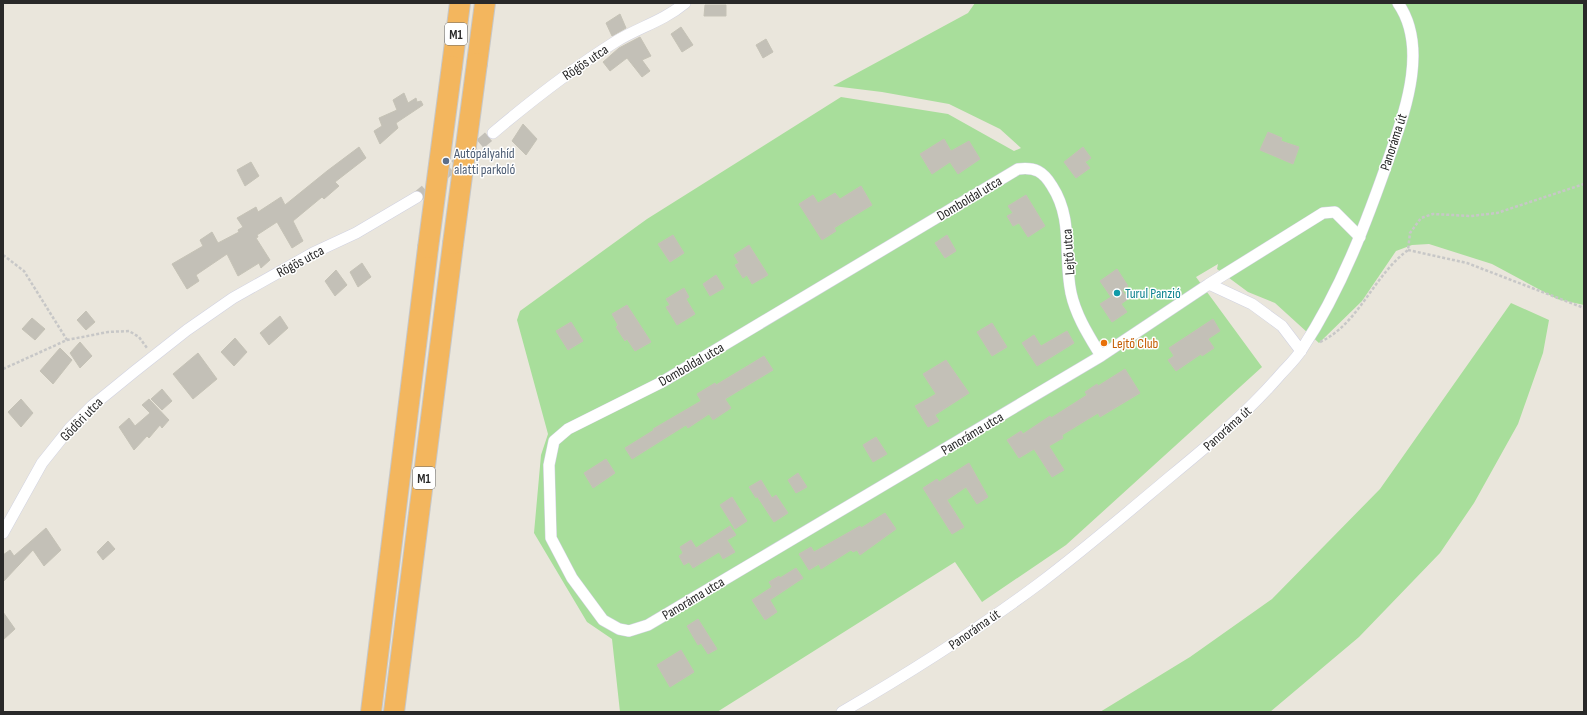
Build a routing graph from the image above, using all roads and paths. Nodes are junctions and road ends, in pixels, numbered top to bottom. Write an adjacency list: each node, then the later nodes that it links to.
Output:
1 (460, 3): 22 (highway, M1, bridge)
2 (485, 3): 23 (highway, M1, bridge)
3 (684, 3): 5 (street, Rögös utca)
4 (1398, 3): 9 (street, Panoráma út)
5 (493, 133)
6 (1018, 169): 17 (street, Lejtő utca); 21 (street, Domboldal utca)
7 (1584, 184): 10 (path)
8 (417, 197): 14 (street, Rögös utca)
9 (1360, 237): 12 (street, Panoráma utca); 16 (street, Panoráma út)
10 (1408, 250): 13 (path); 16 (path)
11 (3, 255): 15 (path)
12 (1209, 284): 16 (street); 17 (street, Panoráma utca)
13 (1584, 308)
14 (187, 330): 18 (street, Gödöri utca)
15 (67, 340): 18 (path); 19 (path)
16 (1301, 351): 24 (street, Panoráma út)
17 (1101, 356): 21 (street, Panoráma utca)
18 (153, 357): 20 (street, Gödöri utca)
19 (3, 369)
20 (3, 533)
21 (629, 630)
22 (371, 712)
23 (394, 712)
24 (842, 712)

